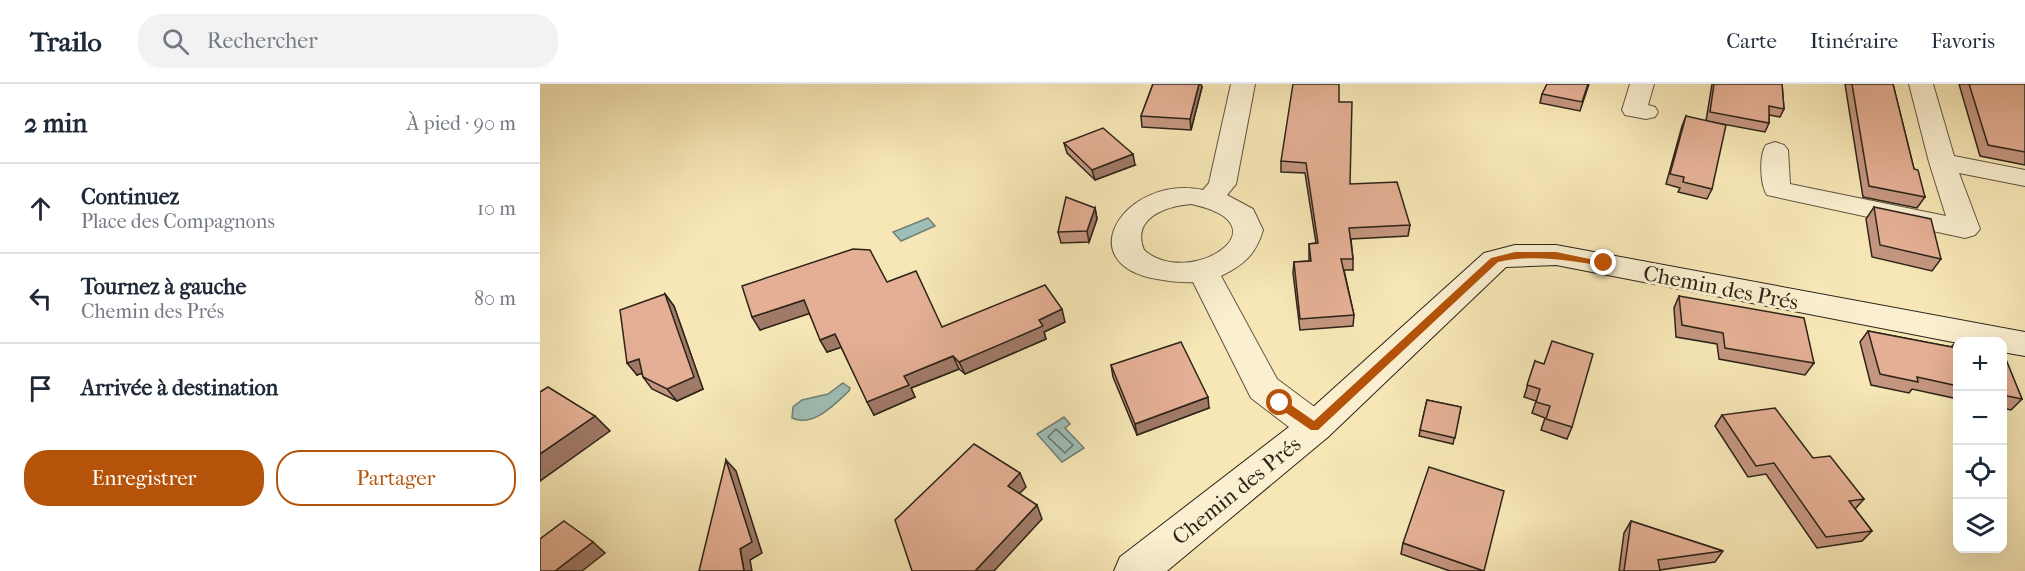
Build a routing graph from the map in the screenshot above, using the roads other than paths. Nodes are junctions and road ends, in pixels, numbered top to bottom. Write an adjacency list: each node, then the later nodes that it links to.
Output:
1 (1243, 84): 8 (street)
2 (1642, 84): 4 (street)
3 (1921, 84): 6 (street)
4 (1646, 112)
5 (1775, 150): 6 (street)
6 (1942, 162): 7 (street)
7 (2025, 178)
8 (1211, 198): 9 (street); 9 (street)
9 (1204, 272): 11 (street)
10 (2025, 344): 11 (street, Chemin des Prés)
11 (1315, 427): 12 (street, Chemin des Prés)
12 (1135, 571)

